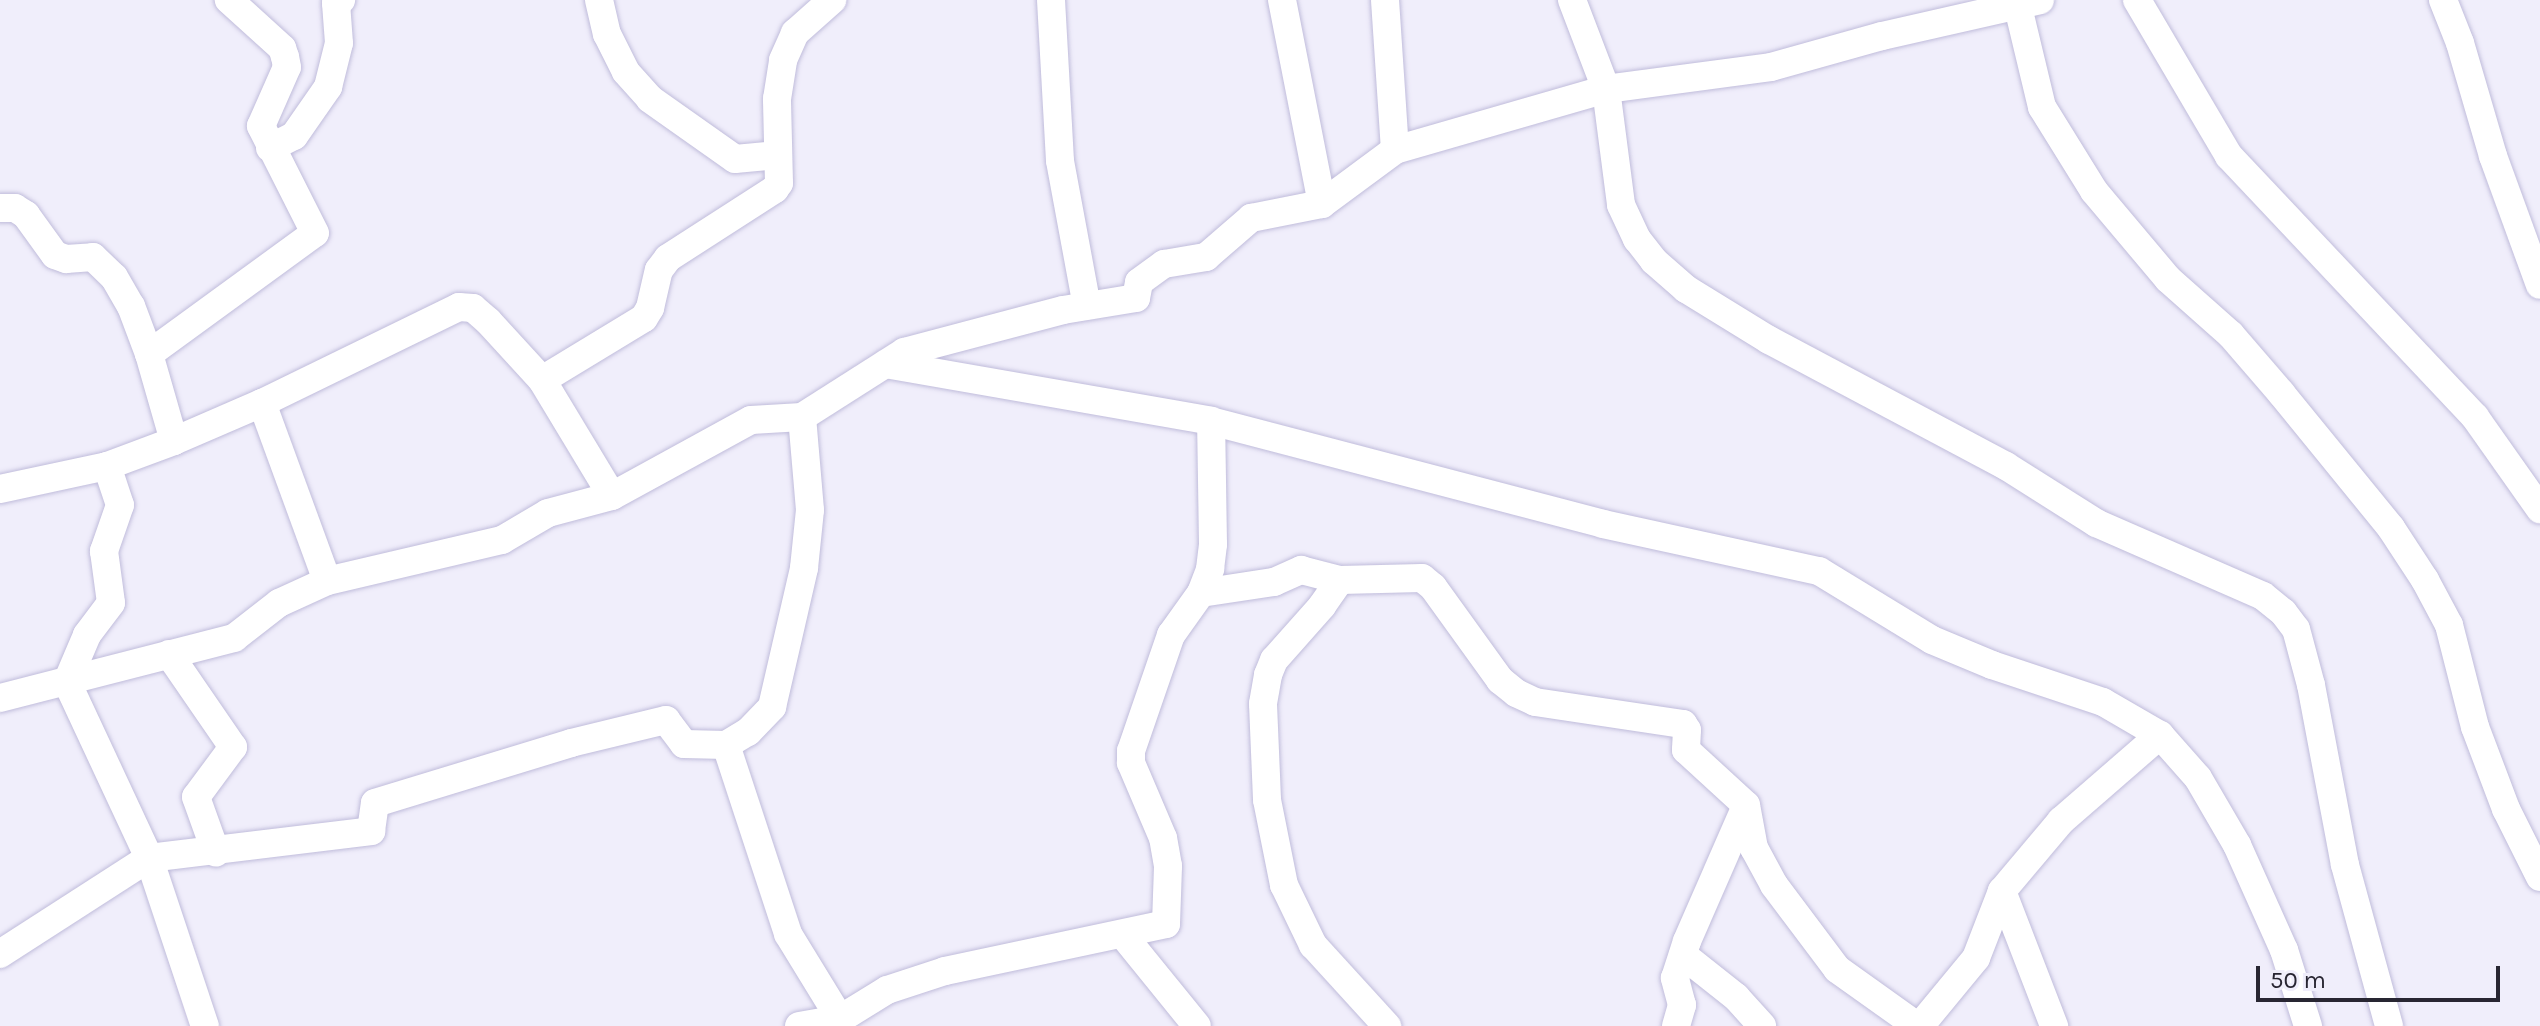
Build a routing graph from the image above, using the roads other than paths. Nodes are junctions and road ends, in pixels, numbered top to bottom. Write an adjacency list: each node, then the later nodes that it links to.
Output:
1 (229, 0): 13 (street)
2 (341, 0): 13 (street)
3 (599, 0): 15 (street)
4 (832, 0): 15 (street)
5 (1051, 0): 19 (street)
6 (1282, 0): 16 (street)
7 (1385, 0): 14 (street)
8 (1572, 0): 12 (street)
9 (2137, 0): 30 (street)
10 (2443, 0): 18 (street)
11 (2029, 3): 12 (street); 42 (street)
12 (1606, 89): 14 (street); 57 (street)
13 (270, 148): 20 (street)
14 (1395, 150): 16 (street)
15 (778, 155): 22 (street)
16 (1322, 204): 19 (street)
17 (0, 208): 20 (street)
18 (2540, 285)
19 (1087, 306): 21 (street)
20 (149, 354): 26 (street)
21 (886, 364): 24 (street); 25 (street)
22 (542, 380): 23 (street); 29 (street)
23 (262, 403): 26 (street); 32 (street)
24 (802, 417): 29 (street); 38 (street)
25 (1211, 421): 33 (street); 37 (street)
26 (174, 441): 27 (street)
27 (107, 466): 28 (street); 35 (street)
28 (0, 489)
29 (612, 496): 32 (street)
30 (2540, 509)
31 (1340, 580): 33 (street); 39 (street); 51 (street)
32 (327, 581): 34 (street)
33 (1201, 593): 44 (street)
34 (169, 654): 35 (street); 40 (street)
35 (67, 682): 36 (street); 41 (street)
36 (0, 698)
37 (2160, 735): 43 (street); 56 (street)
38 (726, 745): 40 (street); 47 (street)
39 (1746, 805): 46 (street); 54 (street)
40 (216, 853): 41 (street)
41 (149, 858): 45 (street); 48 (street)
42 (2540, 877)
43 (2002, 891): 54 (street); 55 (street)
44 (1123, 935): 47 (street); 50 (street)
45 (0, 954)
46 (1683, 955): 52 (street); 53 (street)
47 (840, 1019): 49 (street)
48 (205, 1026)
49 (799, 1026)
50 (1197, 1026)
51 (1387, 1026)
52 (1676, 1026)
53 (1762, 1026)
54 (1918, 1026)
55 (2054, 1026)
56 (2308, 1026)
57 (2389, 1026)

